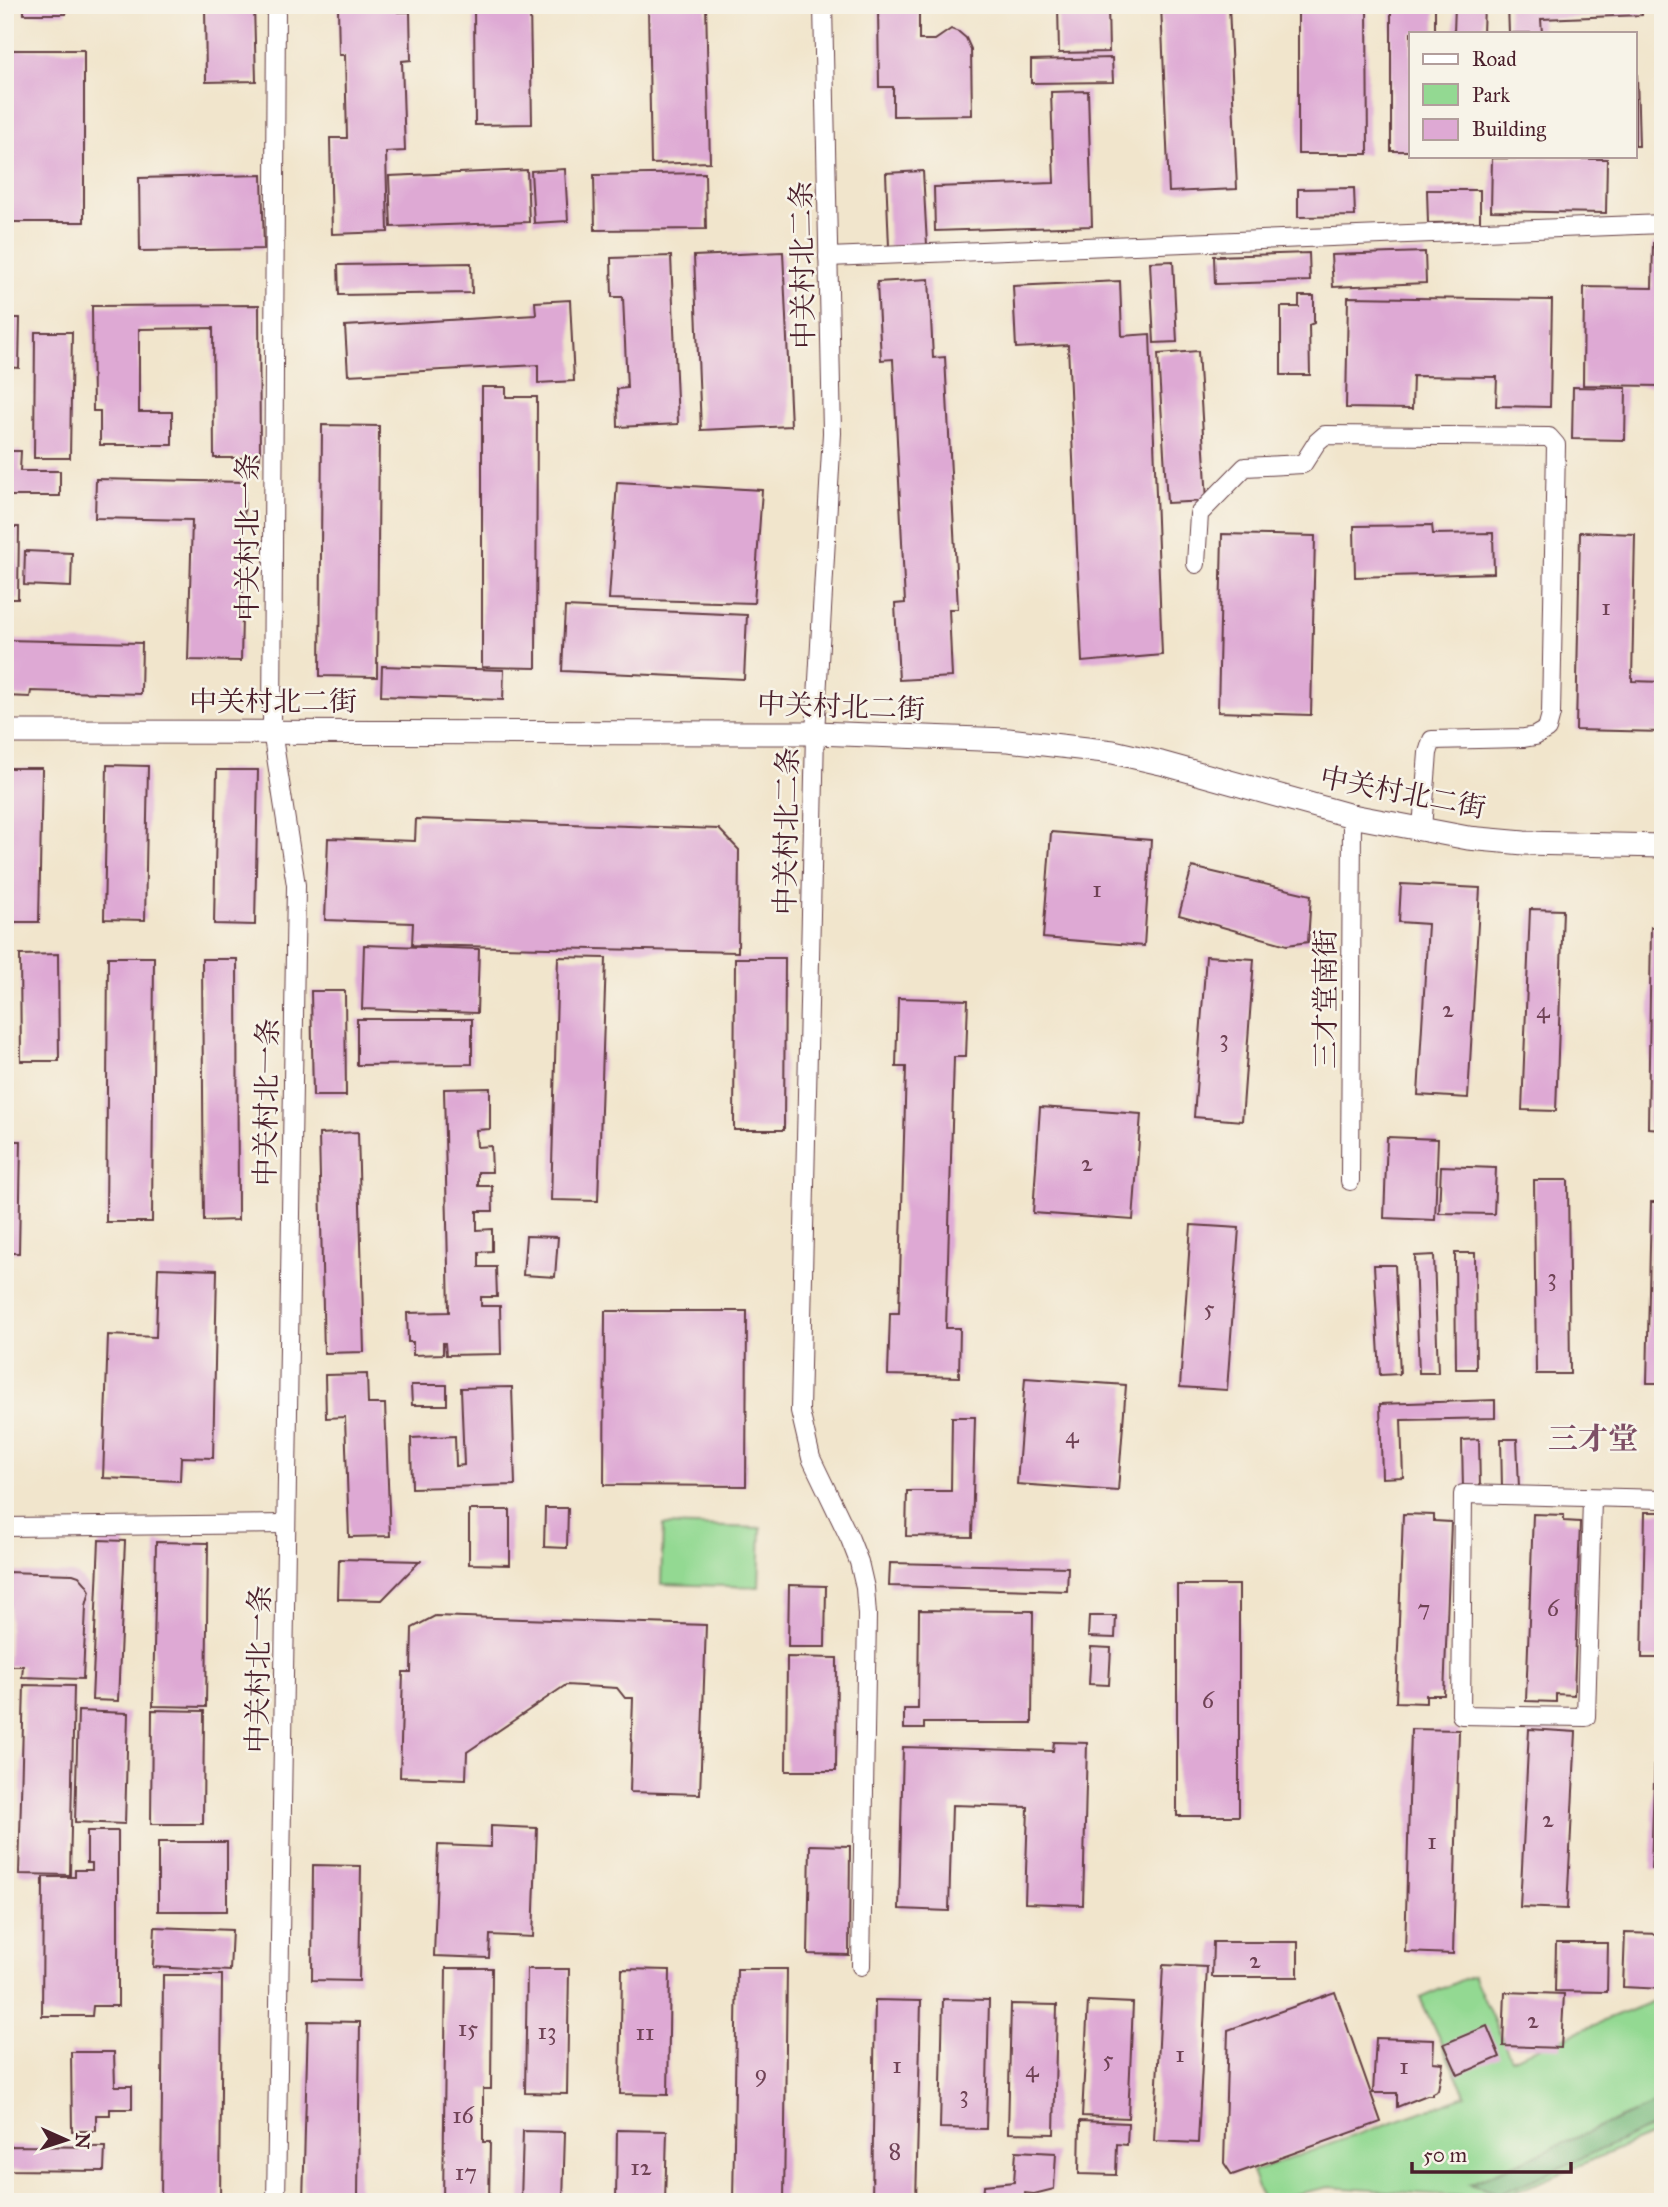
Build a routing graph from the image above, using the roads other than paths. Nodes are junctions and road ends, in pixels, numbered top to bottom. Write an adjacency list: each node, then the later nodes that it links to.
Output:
1 (276, 5): 6 (street, 中关村北一条)
2 (823, 5): 4 (street, 中关村北二条)
3 (1663, 224): 4 (street)
4 (828, 257): 8 (street, 中关村北二条)
5 (1196, 564): 10 (street)
6 (272, 731): 7 (street, 中关村北二街); 8 (street, 中关村北二街); 15 (street, 中关村北一条)
7 (5, 732)
8 (815, 733): 9 (street, 中关村北二街); 17 (street, 中关村北二条)
9 (1352, 816): 10 (street, 中关村北二街); 12 (street, 三才堂南街)
10 (1422, 828): 11 (street, 中关村北二街)
11 (1663, 846)
12 (1350, 1181)
13 (1592, 1499): 13 (street); 14 (street)
14 (1663, 1499)
15 (286, 1524): 16 (street); 18 (street, 中关村北一条)
16 (5, 1527)
17 (861, 1966)
18 (276, 2202)

